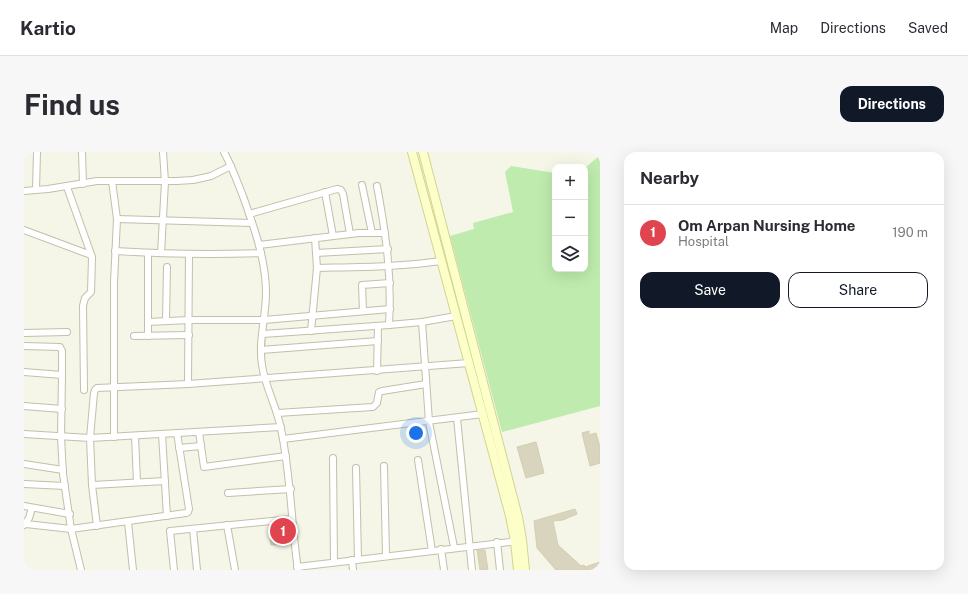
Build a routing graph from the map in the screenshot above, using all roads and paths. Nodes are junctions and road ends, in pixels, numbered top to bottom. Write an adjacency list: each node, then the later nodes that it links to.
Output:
1 (37, 152): 14 (street)
2 (82, 152): 10 (street)
3 (163, 152): 9 (street)
4 (224, 152): 7 (street)
5 (412, 152): 36 (street)
6 (423, 152): 115 (street)
7 (231, 166): 9 (street); 17 (street)
8 (112, 181): 9 (street); 10 (street); 18 (street)
9 (165, 182): 19 (street)
10 (83, 184): 13 (street)
11 (362, 185): 22 (street)
12 (377, 186): 23 (street)
13 (67, 187): 14 (street); 35 (street)
14 (36, 190): 15 (street)
15 (24, 191)
16 (325, 192): 17 (street); 24 (street); 25 (street)
17 (249, 214): 20 (street)
18 (116, 219): 19 (street); 29 (street)
19 (164, 221): 20 (street); 31 (street)
20 (252, 223): 27 (street)
21 (24, 230): 35 (street)
22 (372, 233): 23 (street); 24 (street)
23 (385, 233): 28 (street)
24 (350, 234): 25 (street)
25 (333, 236): 26 (street)
26 (315, 238): 27 (street); 33 (street)
27 (258, 245): 32 (street)
28 (388, 249): 33 (street); 37 (street)
29 (116, 251): 30 (street); 70 (street)
30 (148, 253): 31 (street); 48 (street)
31 (161, 253): 34 (street)
32 (260, 253): 34 (street); 46 (street)
33 (316, 253): 39 (street)
34 (189, 254): 45 (street)
35 (92, 258): 71 (street)
36 (441, 261): 37 (street); 44 (street)
37 (390, 266): 39 (street); 40 (street)
38 (167, 267): 47 (street)
39 (317, 268): 43 (street)
40 (390, 283): 41 (street); 42 (street)
41 (390, 309): 42 (street); 50 (street)
42 (363, 311): 43 (street)
43 (312, 315): 46 (street); 52 (street)
44 (456, 316): 49 (street); 62 (street)
45 (189, 320): 46 (street); 47 (street); 56 (street)
46 (264, 320): 55 (street)
47 (166, 321): 48 (street)
48 (148, 322): 58 (street)
49 (422, 322): 50 (street); 63 (street)
50 (389, 325): 51 (street)
51 (378, 326): 52 (street); 59 (street)
52 (311, 330): 55 (street)
53 (66, 332): 54 (street)
54 (24, 333)
55 (263, 334): 61 (street)
56 (189, 335): 58 (street); 68 (street)
57 (134, 336): 58 (street)
58 (148, 336)
59 (378, 341): 61 (street); 64 (street)
60 (24, 346): 66 (street)
61 (261, 350): 67 (street)
62 (469, 363): 63 (street); 75 (street)
63 (426, 367): 64 (street); 69 (street)
64 (377, 370): 67 (street)
65 (24, 372): 66 (street)
66 (62, 374): 73 (street)
67 (265, 378): 68 (street); 74 (street)
68 (188, 384): 70 (street)
69 (426, 384): 74 (street); 77 (street)
70 (113, 388): 85 (street); 86 (street)
71 (84, 390)
72 (24, 406): 73 (street)
73 (62, 409): 84 (street)
74 (276, 413): 78 (street)
75 (483, 414): 76 (street); 115 (street)
76 (457, 418): 77 (street); 117 (street)
77 (429, 422): 87 (street); 118 (street)
78 (281, 427): 79 (street); 87 (street)
79 (198, 432): 80 (street); 88 (street)
80 (177, 433): 82 (street); 89 (street)
81 (24, 434): 84 (street)
82 (162, 434): 83 (street); 97 (street)
83 (135, 436): 85 (street); 98 (street)
84 (61, 437): 86 (street); 96 (street)
85 (114, 437): 86 (street)
86 (90, 438): 100 (street)
87 (283, 439): 90 (street)
88 (201, 446): 89 (street); 90 (street)
89 (179, 448): 107 (street)
90 (286, 456): 102 (street)
91 (333, 458): 123 (street)
92 (418, 460): 120 (street)
93 (24, 464): 96 (street)
94 (384, 466): 121 (street)
95 (356, 468): 122 (street)
96 (63, 470): 101 (street)
97 (165, 481): 98 (street); 107 (street)
98 (136, 482): 100 (street)
99 (24, 484): 101 (street)
100 (92, 485): 112 (street)
101 (65, 486): 106 (street)
102 (291, 489): 103 (street); 108 (street)
103 (228, 493)
104 (24, 506): 105 (street)
105 (32, 508): 106 (street); 110 (street)
106 (70, 514): 113 (street)
107 (167, 516): 109 (street)
108 (292, 519): 111 (street); 124 (street)
109 (128, 522): 112 (street); 126 (street)
110 (25, 524): 113 (street)
111 (227, 525): 114 (street); 129 (street)
112 (97, 526): 113 (street)
113 (71, 529): 125 (street)
114 (193, 529): 127 (street); 128 (street)
115 (519, 541): 116 (street); 134 (street); 135 (street)
116 (497, 542): 117 (street); 133 (street)
117 (470, 546): 118 (street); 132 (street)
118 (454, 547): 119 (street)
119 (441, 549): 120 (street); 131 (street)
120 (432, 550): 121 (street)
121 (386, 555): 122 (street)
122 (355, 559): 123 (street); 130 (street)
123 (334, 562): 124 (street)
124 (297, 568)
125 (81, 570)
126 (133, 570)
127 (174, 570)
128 (197, 570)
129 (235, 570)
130 (353, 570)
131 (444, 570)
132 (472, 570)
133 (500, 570)
134 (518, 570)
135 (525, 570)

